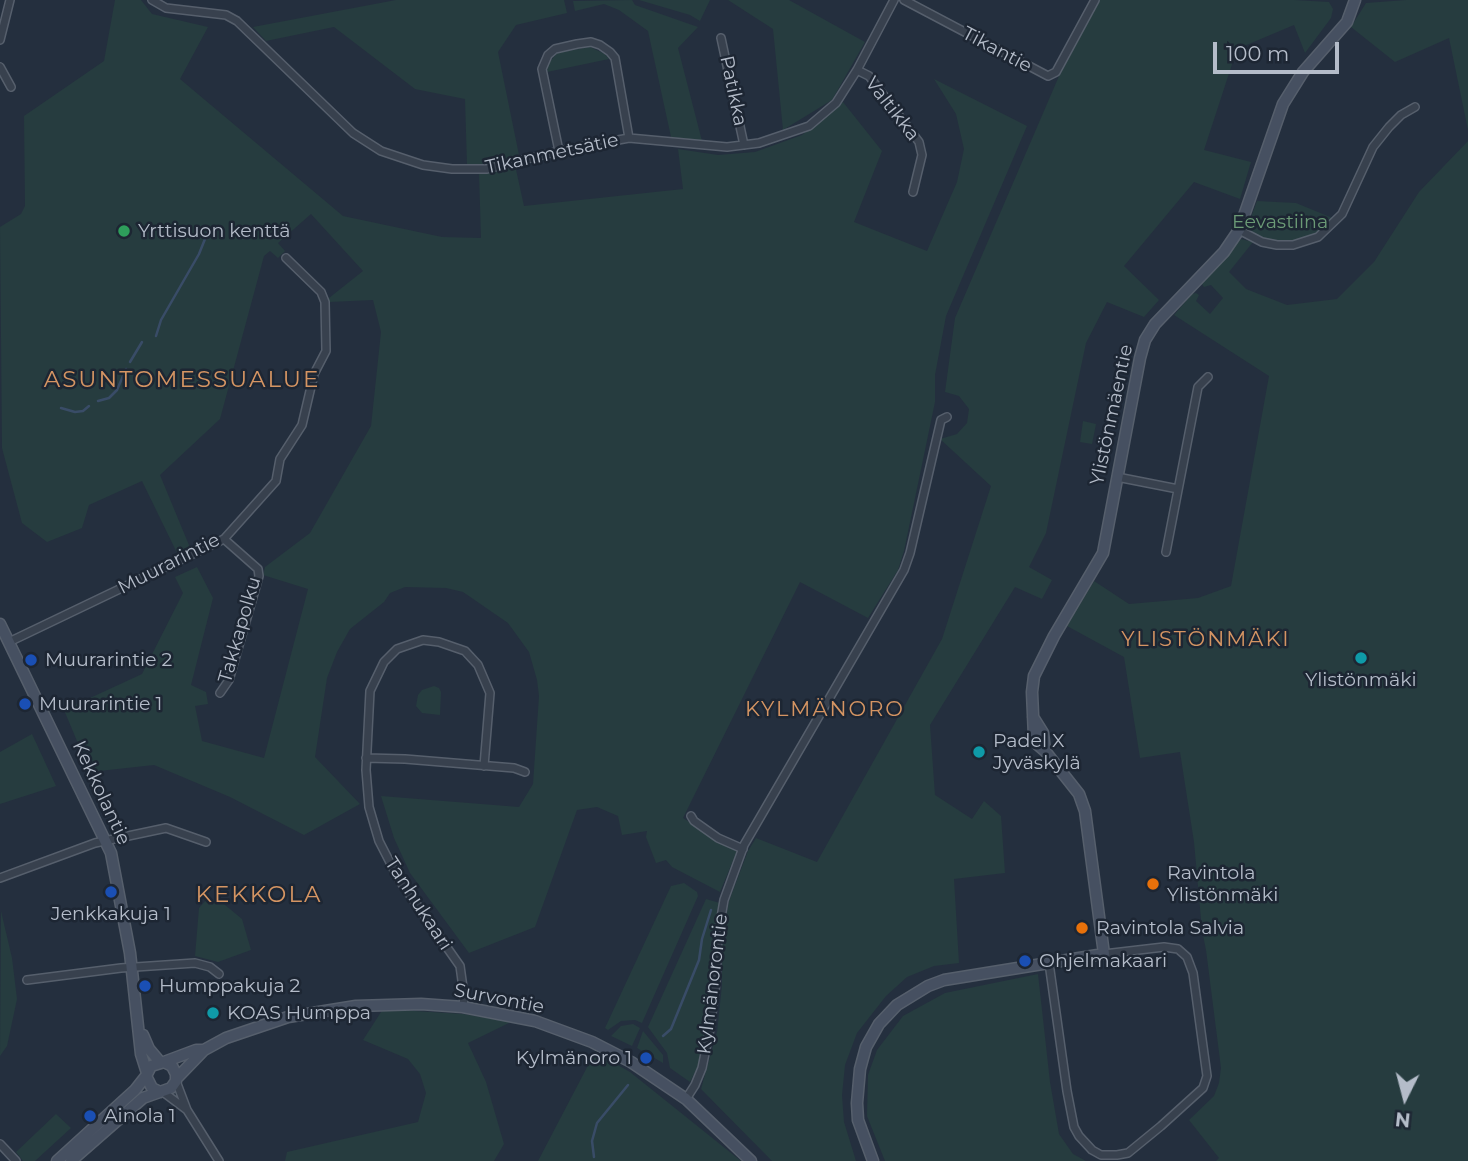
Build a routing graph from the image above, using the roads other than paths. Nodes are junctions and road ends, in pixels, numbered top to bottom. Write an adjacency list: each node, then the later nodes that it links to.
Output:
1 (10, 0): 8 (street)
2 (152, 0): 15 (street, Tikanmetsätie)
3 (894, 0): 10 (street, Tikanmetsätie)
4 (904, 0): 5 (street, Tikantie)
5 (1095, 0)
6 (1355, 0): 17 (street, Ylistönmäentie)
7 (721, 38): 14 (street, Patikka)
8 (0, 40)
9 (0, 67): 11 (street)
10 (858, 70): 14 (street, Tikanmetsätie); 16 (street, Valtikka)
11 (11, 87)
12 (1415, 107): 17 (street)
13 (629, 138): 14 (street, Tikanmetsätie); 15 (street, Tikanmetsätie); 15 (street)
14 (744, 145)
15 (559, 151)
16 (913, 192)
17 (1239, 230): 21 (street, Ylistönmäentie)
18 (286, 258): 23 (street, Muurarintie)
19 (1208, 377): 22 (street)
20 (947, 416): 34 (street, Kylmänorontie)
21 (1117, 477): 22 (street); 36 (street, Ylistönmäentie)
22 (1178, 489): 24 (street)
23 (223, 540): 26 (street, Muurarintie); 27 (street, Takkapolku)
24 (1166, 552)
25 (0, 624): 26 (street, Kekkolantie)
26 (9, 642): 32 (street, Kekkolantie)
27 (220, 693)
28 (366, 758): 29 (street); 29 (street, Tanhukaari); 41 (street, Tanhukaari)
29 (484, 766): 30 (street)
30 (525, 772)
31 (691, 816): 34 (street)
32 (106, 841): 33 (street); 35 (street); 38 (street, Kekkolantie)
33 (206, 842)
34 (743, 849): 48 (street, Kylmänorontie)
35 (0, 878)
36 (1104, 954): 37 (street); 37 (street)
37 (1049, 963): 56 (street)
38 (132, 968): 39 (street); 40 (street); 42 (street, Kekkolantie)
39 (219, 974)
40 (27, 980)
41 (463, 1007): 43 (street, Survontie); 48 (street, Survontie)
42 (140, 1030): 44 (street, Kekkolantie); 45 (street, Kekkolantie)
43 (204, 1050): 44 (street, Survontie); 46 (street, Survontie)
44 (162, 1062): 45 (street); 46 (street)
45 (147, 1074): 47 (street); 52 (street)
46 (176, 1080): 47 (street); 49 (street)
47 (161, 1092): 49 (street); 53 (street)
48 (686, 1099): 55 (street, Survontie)
49 (187, 1110): 54 (street)
50 (0, 1144): 51 (street)
51 (16, 1161)
52 (57, 1161)
53 (71, 1161)
54 (219, 1161)
55 (751, 1161)
56 (873, 1161)

